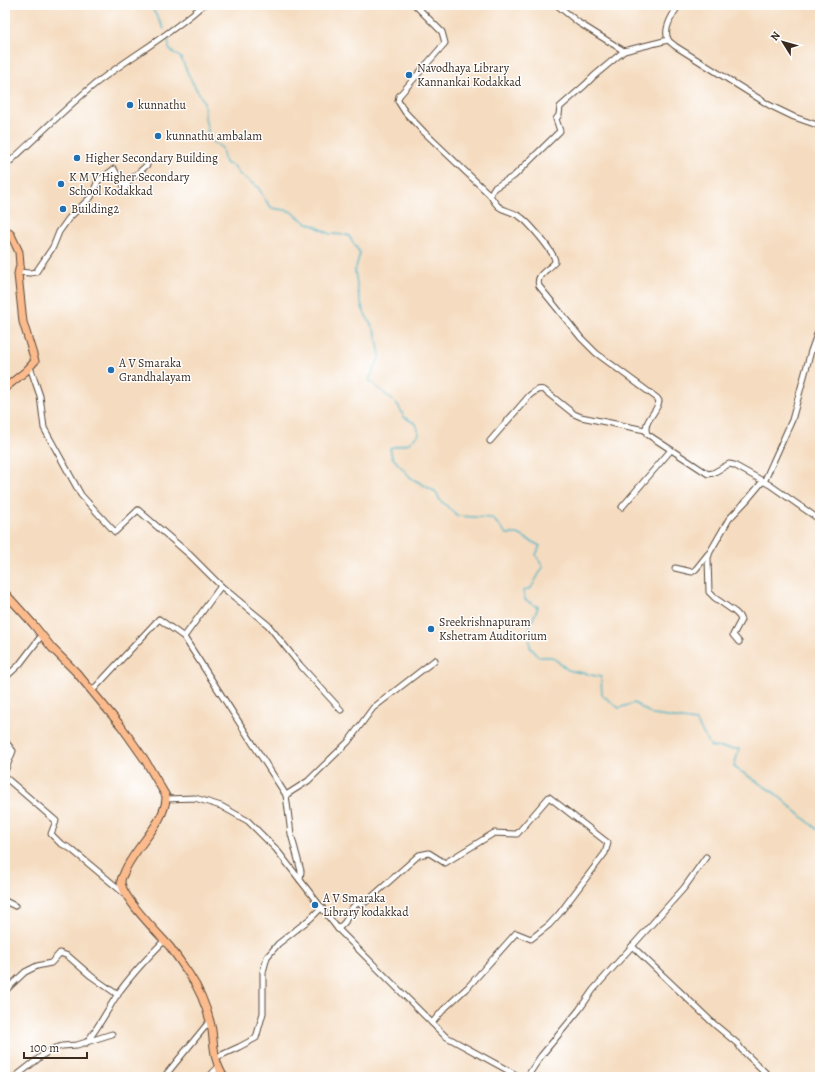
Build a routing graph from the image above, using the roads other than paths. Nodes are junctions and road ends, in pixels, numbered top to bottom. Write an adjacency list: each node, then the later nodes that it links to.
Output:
1 (203, 5): 9 (street)
2 (415, 5): 10 (street)
3 (557, 5): 6 (street)
4 (679, 5): 5 (street)
5 (668, 40): 6 (street); 7 (street)
6 (624, 51): 10 (street)
7 (820, 125)
8 (147, 165): 12 (street)
9 (5, 166)
10 (490, 195): 16 (street)
11 (5, 229): 12 (main road)
12 (18, 272): 14 (main road)
13 (820, 326): 19 (street)
14 (30, 367): 15 (main road); 24 (street)
15 (5, 388)
16 (645, 430): 17 (street); 18 (street)
17 (490, 441)
18 (671, 450): 19 (street); 20 (street)
19 (763, 482): 21 (street); 22 (street)
20 (622, 507)
21 (820, 520)
22 (710, 552): 23 (street); 28 (street)
23 (675, 568)
24 (221, 586): 27 (street); 32 (street)
25 (5, 593): 26 (main road)
26 (42, 636): 30 (street); 31 (main road)
27 (184, 637): 31 (street); 36 (street)
28 (739, 642)
29 (435, 660): 36 (street)
30 (5, 678)
31 (92, 691): 37 (main road)
32 (341, 710)
33 (5, 741): 34 (street)
34 (5, 771)
35 (5, 777): 40 (street)
36 (286, 795): 39 (street)
37 (166, 799): 39 (street); 40 (main road)
38 (706, 857): 46 (street)
39 (300, 880): 43 (street)
40 (126, 895): 45 (main road)
41 (5, 901): 42 (street)
42 (15, 906)
43 (322, 907): 44 (street); 53 (street)
44 (338, 929): 50 (street); 50 (street)
45 (164, 941): 48 (street); 49 (main road)
46 (632, 946): 60 (street); 61 (street)
47 (5, 990): 48 (street)
48 (118, 995): 52 (street)
49 (209, 1022): 53 (main road); 56 (street)
50 (432, 1023): 59 (street)
51 (112, 1034): 52 (street)
52 (86, 1043): 55 (street)
53 (215, 1058): 54 (main road)
54 (218, 1067): 57 (street); 58 (main road)
55 (15, 1077)
56 (164, 1077)
57 (209, 1077)
58 (224, 1077)
59 (520, 1077)
60 (527, 1077)
61 (770, 1077)

